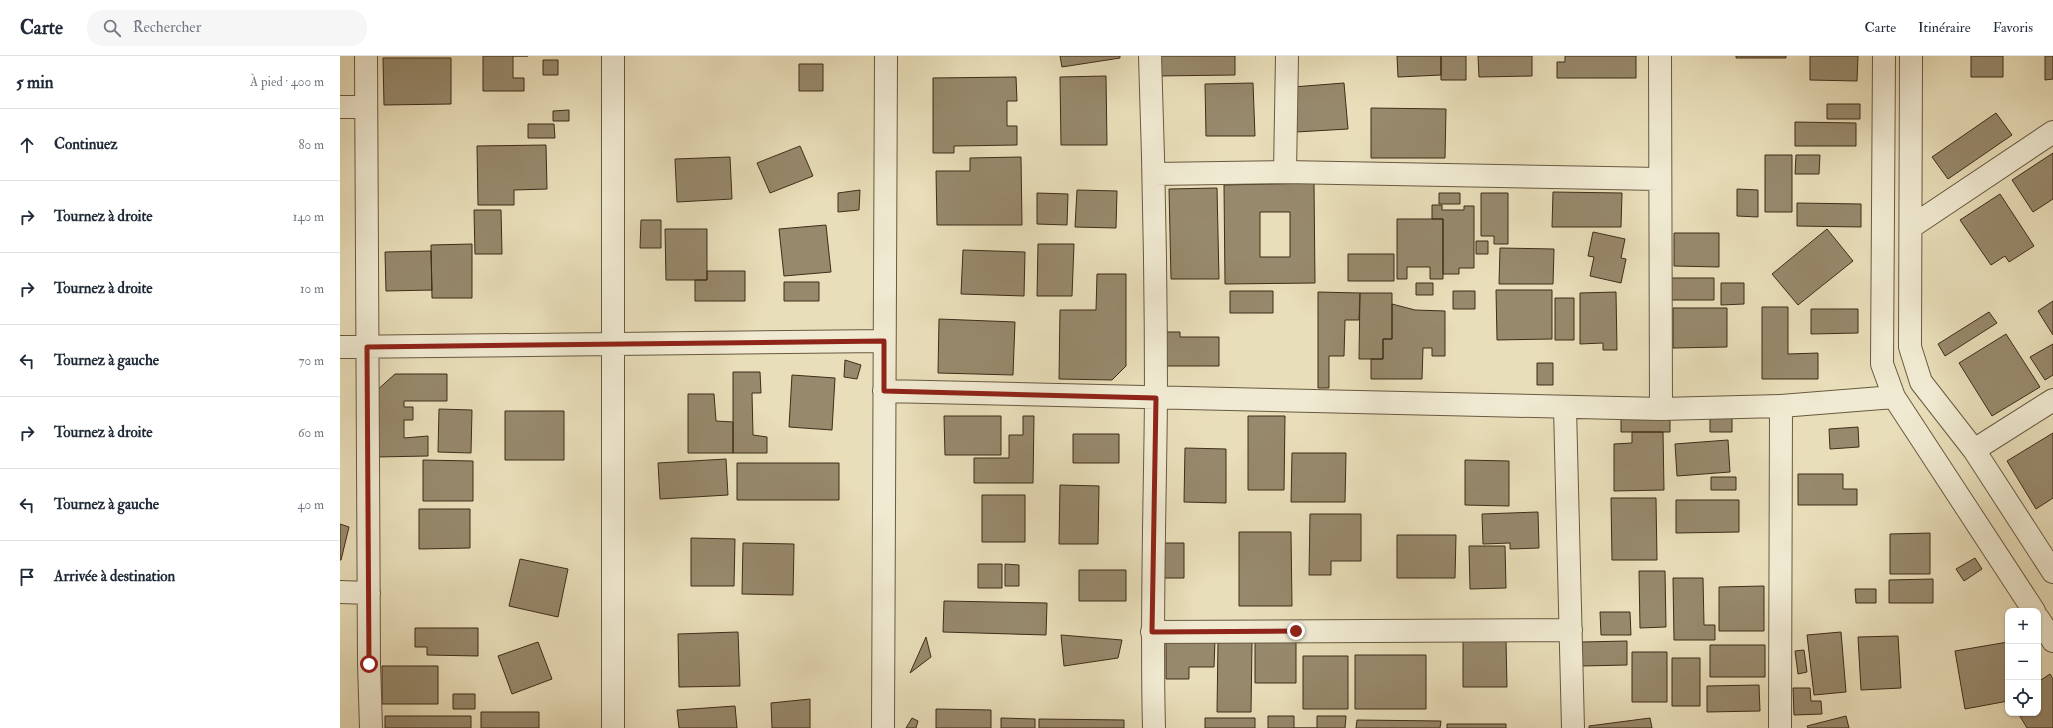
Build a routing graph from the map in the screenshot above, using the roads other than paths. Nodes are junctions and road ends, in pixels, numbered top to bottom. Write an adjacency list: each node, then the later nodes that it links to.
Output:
1 (366, 56): 10 (street)
2 (613, 56): 17 (street)
3 (886, 56): 16 (street)
4 (1150, 56): 13 (street)
5 (1287, 56): 12 (street)
6 (1660, 56): 14 (street)
7 (1884, 56): 21 (street)
8 (1911, 56): 15 (street)
9 (340, 107): 10 (street)
10 (366, 107): 19 (street)
11 (2053, 132): 15 (street)
12 (1285, 172): 13 (street); 14 (street)
13 (1154, 174): 22 (street)
14 (1659, 179): 26 (street)
15 (1911, 227): 27 (street)
16 (884, 341): 17 (street); 20 (street)
17 (615, 345): 19 (street); 37 (street)
18 (340, 347): 19 (street)
19 (367, 347): 30 (street)
20 (884, 391): 22 (street); 38 (street)
21 (1894, 397): 24 (street); 31 (street)
22 (1156, 398): 25 (street); 34 (street)
23 (2053, 400): 27 (street)
24 (1781, 406): 26 (street); 41 (street)
25 (1566, 408): 26 (street); 33 (street)
26 (1661, 409)
27 (1974, 450): 28 (street)
28 (2053, 572)
29 (340, 592): 30 (street)
30 (369, 593): 36 (street)
31 (2032, 608)
32 (2041, 623): 35 (street)
33 (1571, 630): 34 (street); 40 (street)
34 (1152, 632): 39 (street)
35 (2053, 641)
36 (371, 728)
37 (613, 728)
38 (883, 728)
39 (1154, 728)
40 (1574, 728)
41 (1780, 728)

